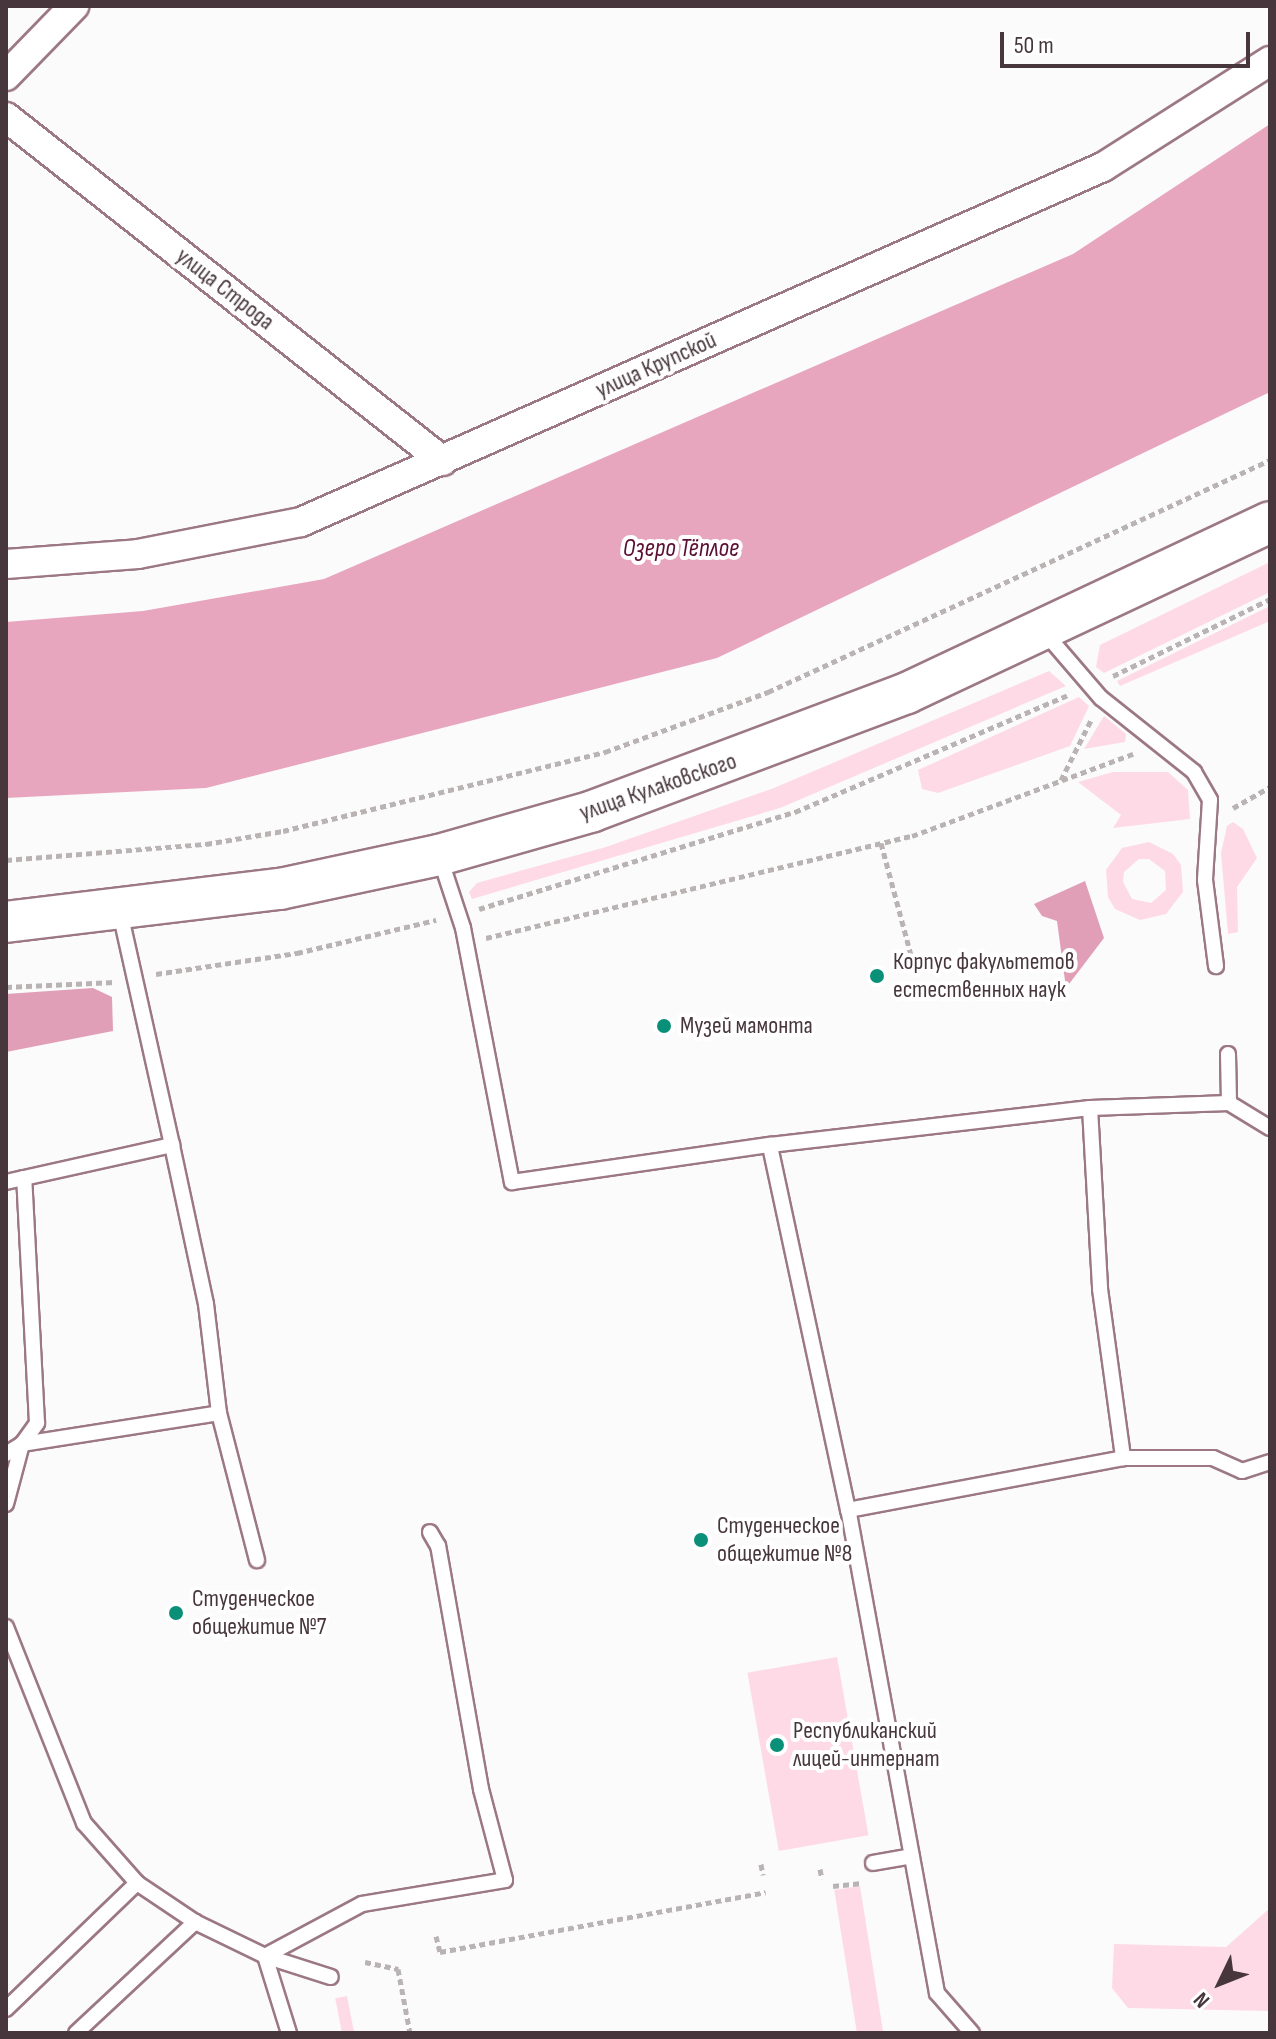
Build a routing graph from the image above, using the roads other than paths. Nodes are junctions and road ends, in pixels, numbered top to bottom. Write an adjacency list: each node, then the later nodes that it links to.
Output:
1 (74, 6): 3 (street)
2 (1270, 61): 5 (street, улица Крупской)
3 (6, 76)
4 (6, 117): 5 (street, улица Строда)
5 (443, 461): 7 (street, улица Крупской)
6 (1270, 522): 8 (main road, улица Кулаковского)
7 (6, 564)
8 (1043, 631): 9 (main road, улица Кулаковского); 12 (lane)
9 (439, 855): 10 (main road, улица Кулаковского); 18 (lane)
10 (120, 912): 11 (main road, улица Кулаковского); 17 (lane)
11 (6, 922)
12 (1216, 966)
13 (1228, 1054): 14 (lane)
14 (1229, 1103): 15 (lane); 16 (lane)
15 (1090, 1108): 18 (lane); 24 (lane)
16 (1270, 1128)
17 (172, 1145): 19 (lane); 21 (lane)
18 (770, 1145): 27 (lane)
19 (24, 1178): 20 (lane); 22 (lane)
20 (6, 1182)
21 (219, 1413): 22 (lane); 29 (lane)
22 (22, 1444): 23 (lane); 26 (lane)
23 (6, 1454)
24 (1123, 1458): 25 (lane); 27 (lane)
25 (1270, 1462)
26 (6, 1504)
27 (848, 1510): 32 (lane)
28 (430, 1532): 36 (lane)
29 (257, 1560)
30 (6, 1627): 31 (lane)
31 (11, 1644): 34 (lane)
32 (911, 1856): 33 (lane); 41 (lane)
33 (873, 1863)
34 (137, 1883): 35 (lane); 38 (lane)
35 (195, 1922): 36 (lane); 39 (lane)
36 (265, 1956): 37 (lane); 40 (lane)
37 (331, 1977)
38 (6, 2009)
39 (76, 2033)
40 (289, 2033)
41 (972, 2033)

